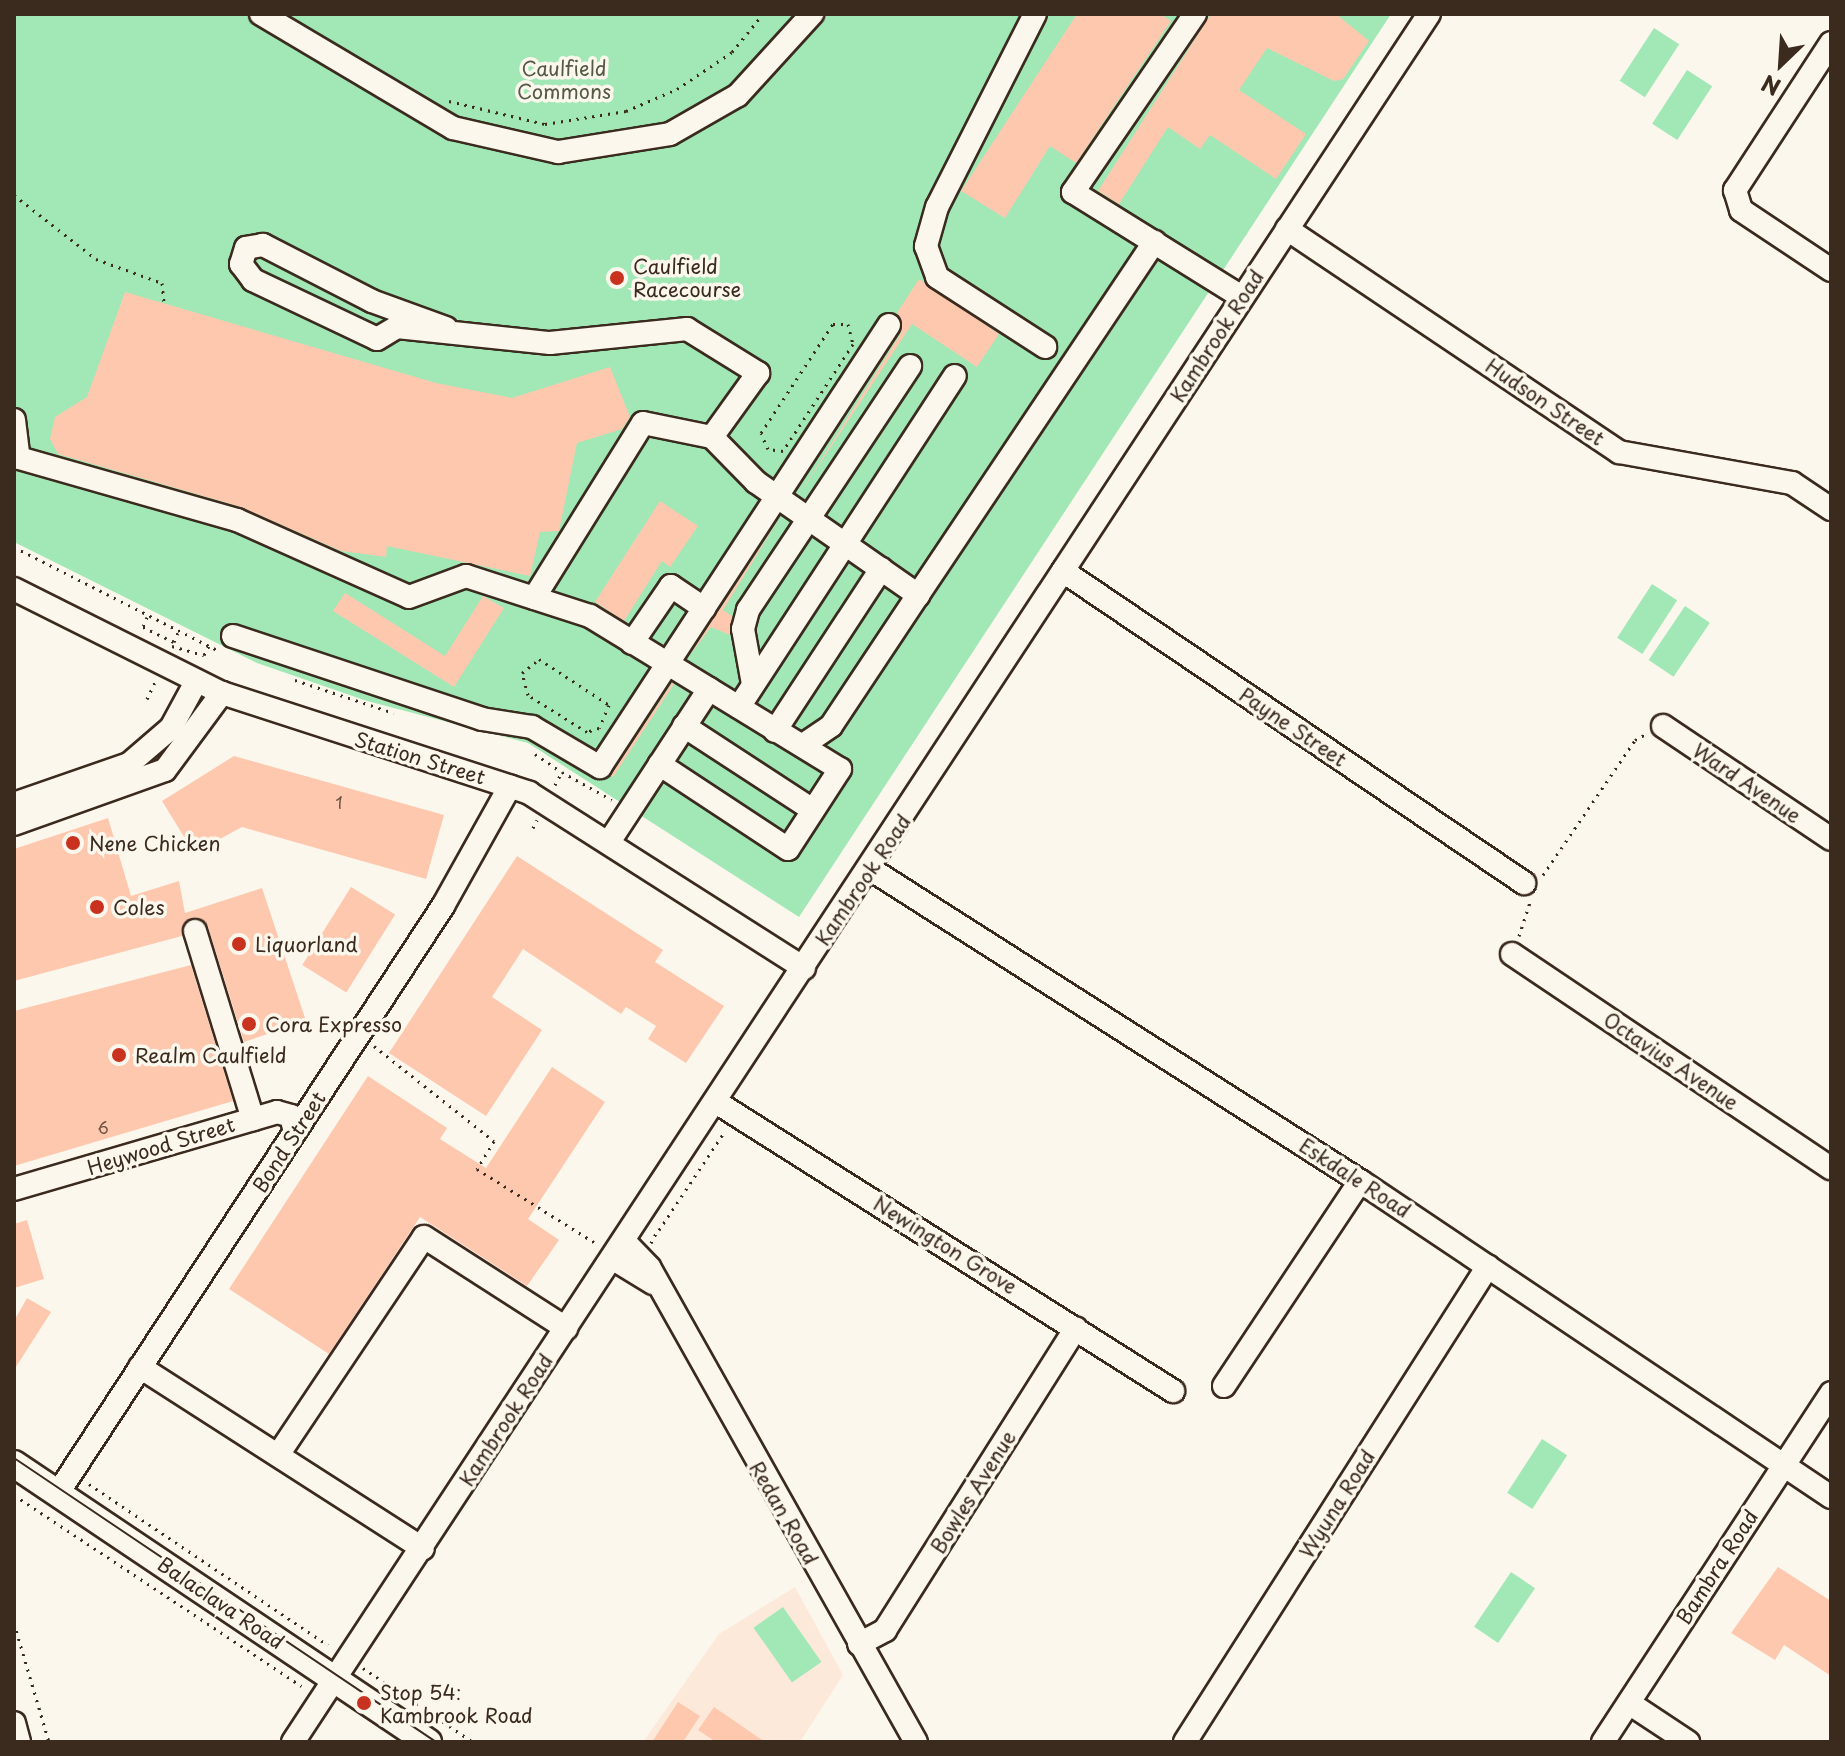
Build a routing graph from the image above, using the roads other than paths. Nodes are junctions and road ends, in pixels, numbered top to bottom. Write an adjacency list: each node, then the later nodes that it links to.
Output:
1 (261, 14): 2 (street)
2 (812, 14)
3 (1035, 14): 13 (street)
4 (1195, 14): 8 (street)
5 (1429, 14): 7 (street, Kambrook Road)
6 (1831, 43): 9 (street)
7 (1287, 229): 10 (street, Kambrook Road); 19 (street, Hudson Street)
8 (1154, 242): 10 (street); 25 (street)
9 (1831, 270)
10 (1242, 297): 23 (street, Kambrook Road)
11 (889, 325): 18 (street)
12 (446, 328): 12 (street); 17 (street)
13 (1045, 347)
14 (910, 366): 20 (street)
15 (955, 376): 21 (street)
16 (14, 420): 26 (street)
17 (712, 437): 18 (street); 26 (street)
18 (776, 497): 20 (street); 27 (street)
19 (1831, 509)
20 (809, 519): 21 (street); 32 (street)
21 (845, 544): 22 (street); 32 (street)
22 (881, 569): 25 (street); 38 (street)
23 (1063, 571): 47 (street, Kambrook Road); 48 (street, Payne Street)
24 (14, 589): 31 (street, Station Street)
25 (918, 595): 39 (street)
26 (534, 598): 29 (street)
27 (704, 608): 29 (street); 30 (street)
28 (233, 636): 30 (street)
29 (632, 643): 30 (street)
30 (668, 665): 33 (street)
31 (196, 682): 34 (street, Station Street); 42 (street)
32 (753, 684): 35 (street)
33 (709, 689): 35 (street); 36 (street)
34 (222, 693): 41 (street, Station Street); 44 (street)
35 (739, 707): 38 (street)
36 (684, 726): 40 (street); 43 (street)
37 (1663, 726): 45 (street, Ward Avenue)
38 (775, 731): 39 (street)
39 (803, 745): 43 (street)
40 (659, 764): 43 (street); 46 (street)
41 (510, 786): 46 (street, Station Street); 54 (street, Bond Street)
42 (14, 804)
43 (813, 810)
44 (14, 824)
45 (1831, 839)
46 (609, 842): 51 (street, Station Street)
47 (872, 870): 51 (street, Kambrook Road); 56 (street, Eskdale Road)
48 (1524, 883)
49 (195, 931): 53 (street)
50 (1512, 954): 55 (street, Octavius Avenue)
51 (804, 968): 52 (street, Kambrook Road)
52 (716, 1102): 58 (street, Kambrook Road); 61 (street, Newington Grove)
53 (253, 1119): 54 (street, Heywood Street); 57 (street, Heywood Street)
54 (295, 1132): 62 (street, Bond Street)
55 (1831, 1168)
56 (1360, 1181): 59 (street, Eskdale Road); 63 (street)
57 (14, 1189)
58 (618, 1250): 60 (street, Kambrook Road); 72 (street, Redan Road)
59 (1488, 1266): 68 (street, Eskdale Road); 80 (street, Wyuna Road)
60 (566, 1328): 66 (street); 71 (street, Kambrook Road)
61 (1076, 1328): 64 (street, Newington Grove); 72 (street, Bowles Avenue)
62 (140, 1367): 66 (street); 69 (street, Bond Street)
63 (1224, 1386)
64 (1173, 1391)
65 (1831, 1393): 68 (street, Bambra Road)
66 (278, 1455): 71 (street)
67 (14, 1464): 69 (main road, Balaclava Road)
68 (1784, 1465): 70 (street, Eskdale Road); 74 (street, Bambra Road)
69 (58, 1493): 73 (main road, Balaclava Road)
70 (1831, 1497)
71 (423, 1549): 73 (street, Kambrook Road)
72 (859, 1644): 79 (street, Redan Road)
73 (341, 1669): 77 (street, Kambrook Road); 78 (main road, Balaclava Road)
74 (1629, 1703): 81 (street, Bambra Road); 82 (street)
75 (14, 1723): 76 (street)
76 (19, 1742)
77 (293, 1742)
78 (428, 1742)
79 (916, 1742)
80 (1185, 1742)
81 (1603, 1742)
82 (1688, 1742)

